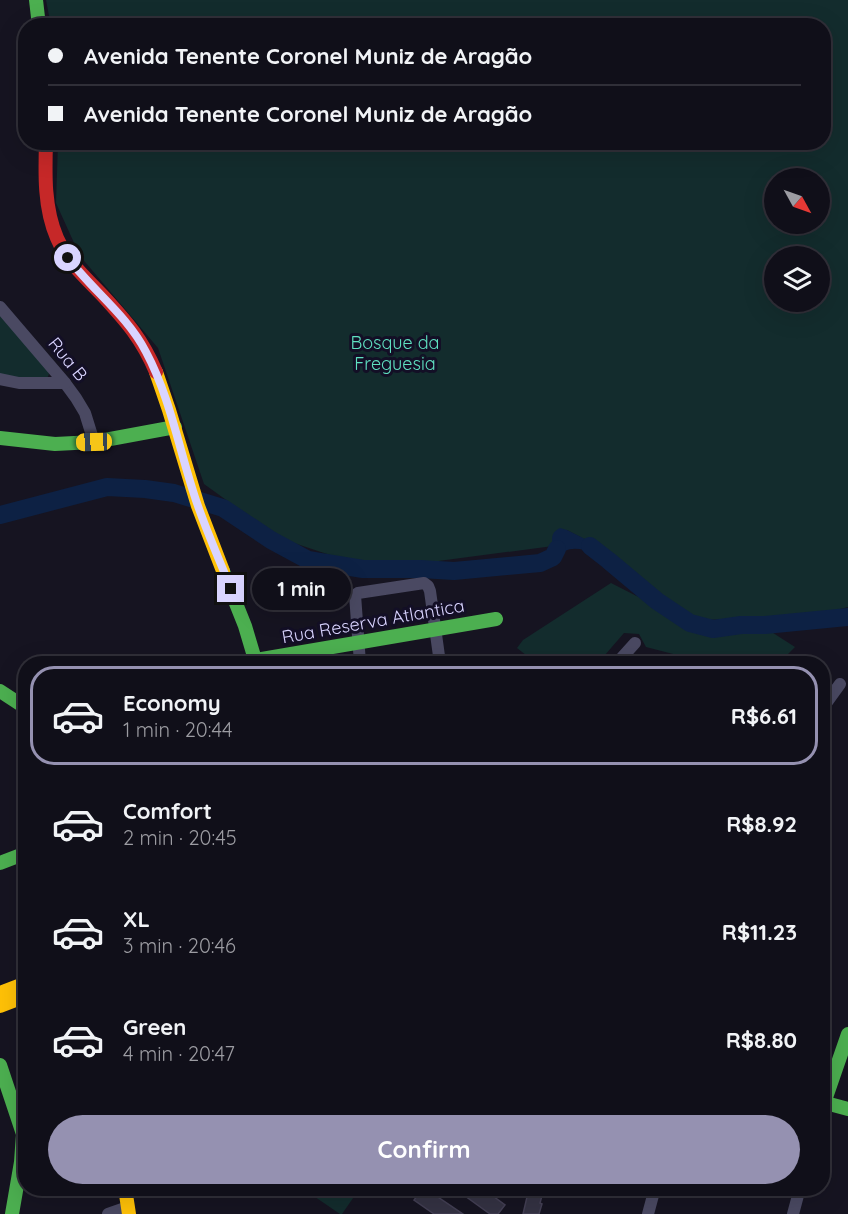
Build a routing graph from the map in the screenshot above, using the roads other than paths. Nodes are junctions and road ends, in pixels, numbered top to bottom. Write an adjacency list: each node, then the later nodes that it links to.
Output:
1 (36, 0): 2 (street)
2 (38, 18)
3 (46, 150): 7 (street)
4 (0, 306): 6 (street, Rua B)
5 (0, 379): 6 (street)
6 (65, 382): 9 (street, Rua B)
7 (175, 427): 9 (street); 14 (street)
8 (0, 438): 9 (street)
9 (94, 442)
10 (496, 619): 11 (street, Rua Reserva Atlantica)
11 (436, 630): 12 (street, Rua Reserva Atlantica); 12 (street); 17 (street)
12 (358, 642): 15 (street, Rua Reserva Atlantica); 16 (street)
13 (635, 643): 18 (street)
14 (255, 656)
15 (287, 656)
16 (359, 656)
17 (439, 656)
18 (623, 656)
19 (840, 684): 21 (street)
20 (0, 691): 22 (street)
21 (830, 698)
22 (18, 703)
23 (18, 856): 24 (street)
24 (0, 863)
25 (18, 986): 26 (street)
26 (0, 993)
27 (18, 999): 28 (street)
28 (0, 1006)
29 (848, 1034): 31 (street)
30 (0, 1065): 34 (street)
31 (830, 1084)
32 (830, 1105): 33 (street)
33 (848, 1109)
34 (18, 1119)
35 (18, 1179): 40 (street)
36 (126, 1196): 39 (street)
37 (653, 1196): 42 (street)
38 (798, 1196): 43 (street)
39 (129, 1211): 41 (street)
40 (12, 1214)
41 (108, 1214)
42 (648, 1214)
43 (793, 1214)

